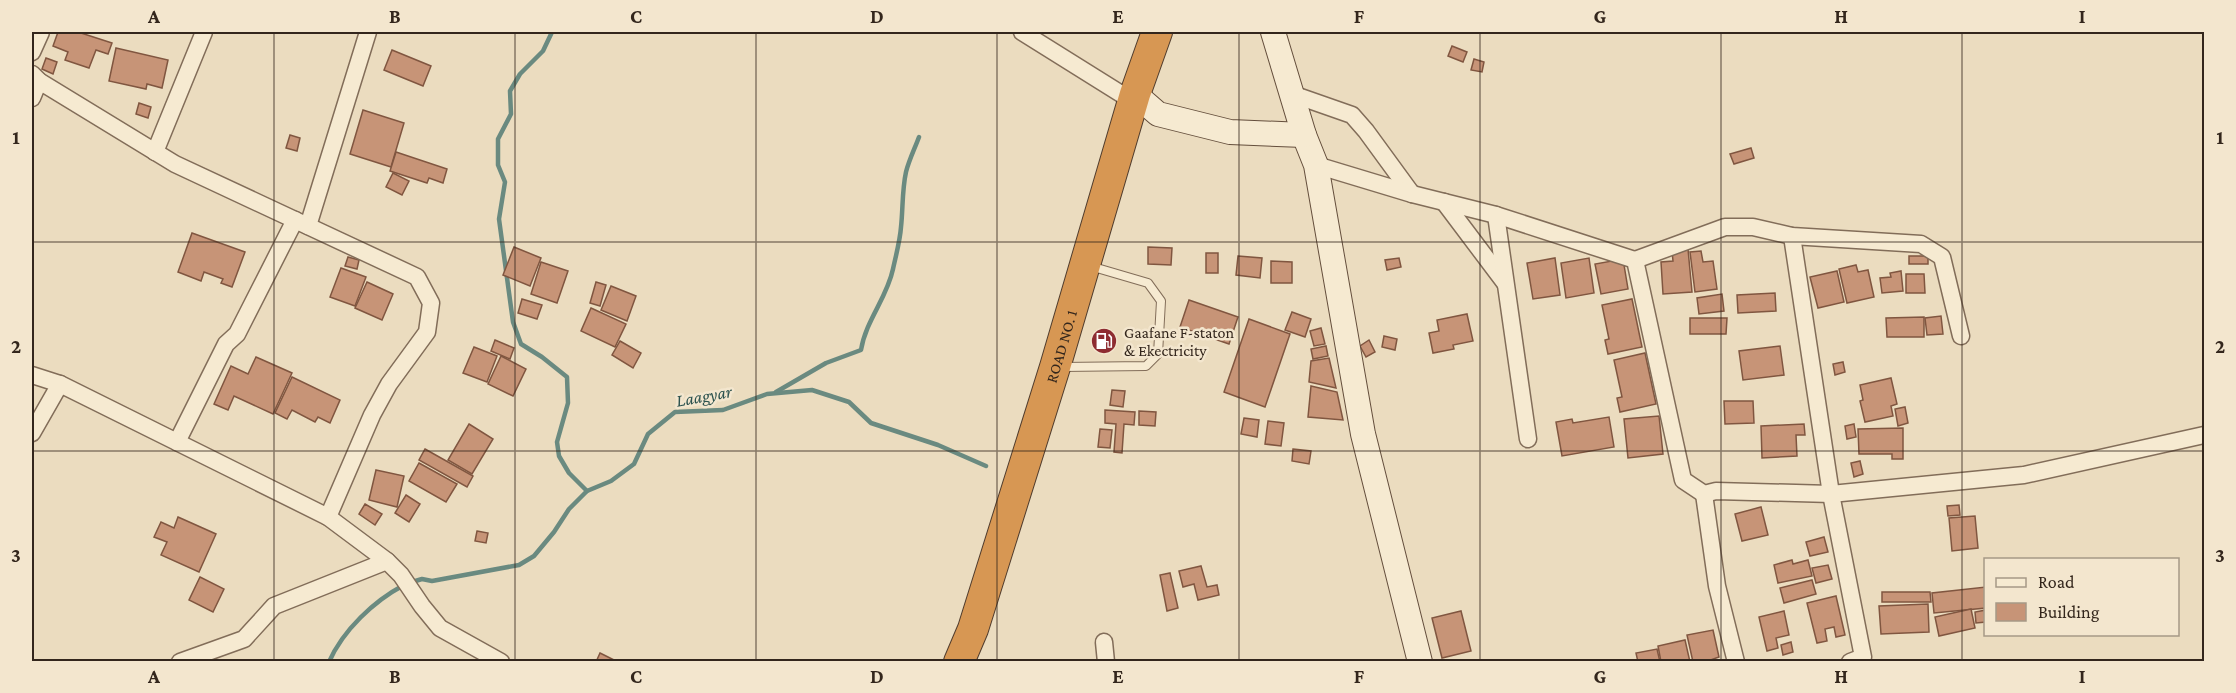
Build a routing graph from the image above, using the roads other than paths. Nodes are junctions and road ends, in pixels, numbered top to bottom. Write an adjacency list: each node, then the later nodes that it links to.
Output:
1 (41, 32): 7 (street)
2 (204, 32): 13 (street)
3 (368, 32): 18 (street)
4 (1022, 32): 11 (street)
5 (1157, 32): 11 (highway, ROAD NO. 1)
6 (1273, 32): 9 (main road)
7 (32, 52)
8 (35, 77): 10 (street); 13 (street)
9 (1292, 94): 12 (main road); 15 (street)
10 (32, 98)
11 (1135, 98): 12 (main road); 21 (highway, ROAD NO. 1)
12 (1304, 135): 14 (main road)
13 (155, 152): 18 (street)
14 (1316, 165): 15 (street); 40 (main road)
15 (1412, 194): 16 (street)
16 (1444, 202): 17 (street); 22 (street)
17 (1496, 215): 20 (street); 22 (street)
18 (301, 223): 30 (street); 33 (street)
19 (1792, 236): 20 (street); 23 (street); 32 (street)
20 (1635, 260): 31 (street)
21 (1086, 265): 24 (highway, ROAD NO. 1); 24 (lane)
22 (1506, 284): 29 (street)
23 (1961, 336)
24 (1055, 367): 38 (highway, ROAD NO. 1)
25 (32, 375): 26 (street)
26 (60, 384): 27 (street); 30 (street)
27 (32, 433)
28 (2205, 435): 32 (street)
29 (1528, 439)
30 (177, 442): 33 (street)
31 (1704, 494): 32 (street); 41 (street)
32 (1832, 494): 42 (street)
33 (328, 517): 34 (street)
34 (387, 561): 36 (street); 37 (street)
35 (1104, 642): 39 (street)
36 (180, 662)
37 (501, 662)
38 (959, 662)
39 (1106, 662)
40 (1420, 662)
41 (1736, 662)
42 (1850, 662)

